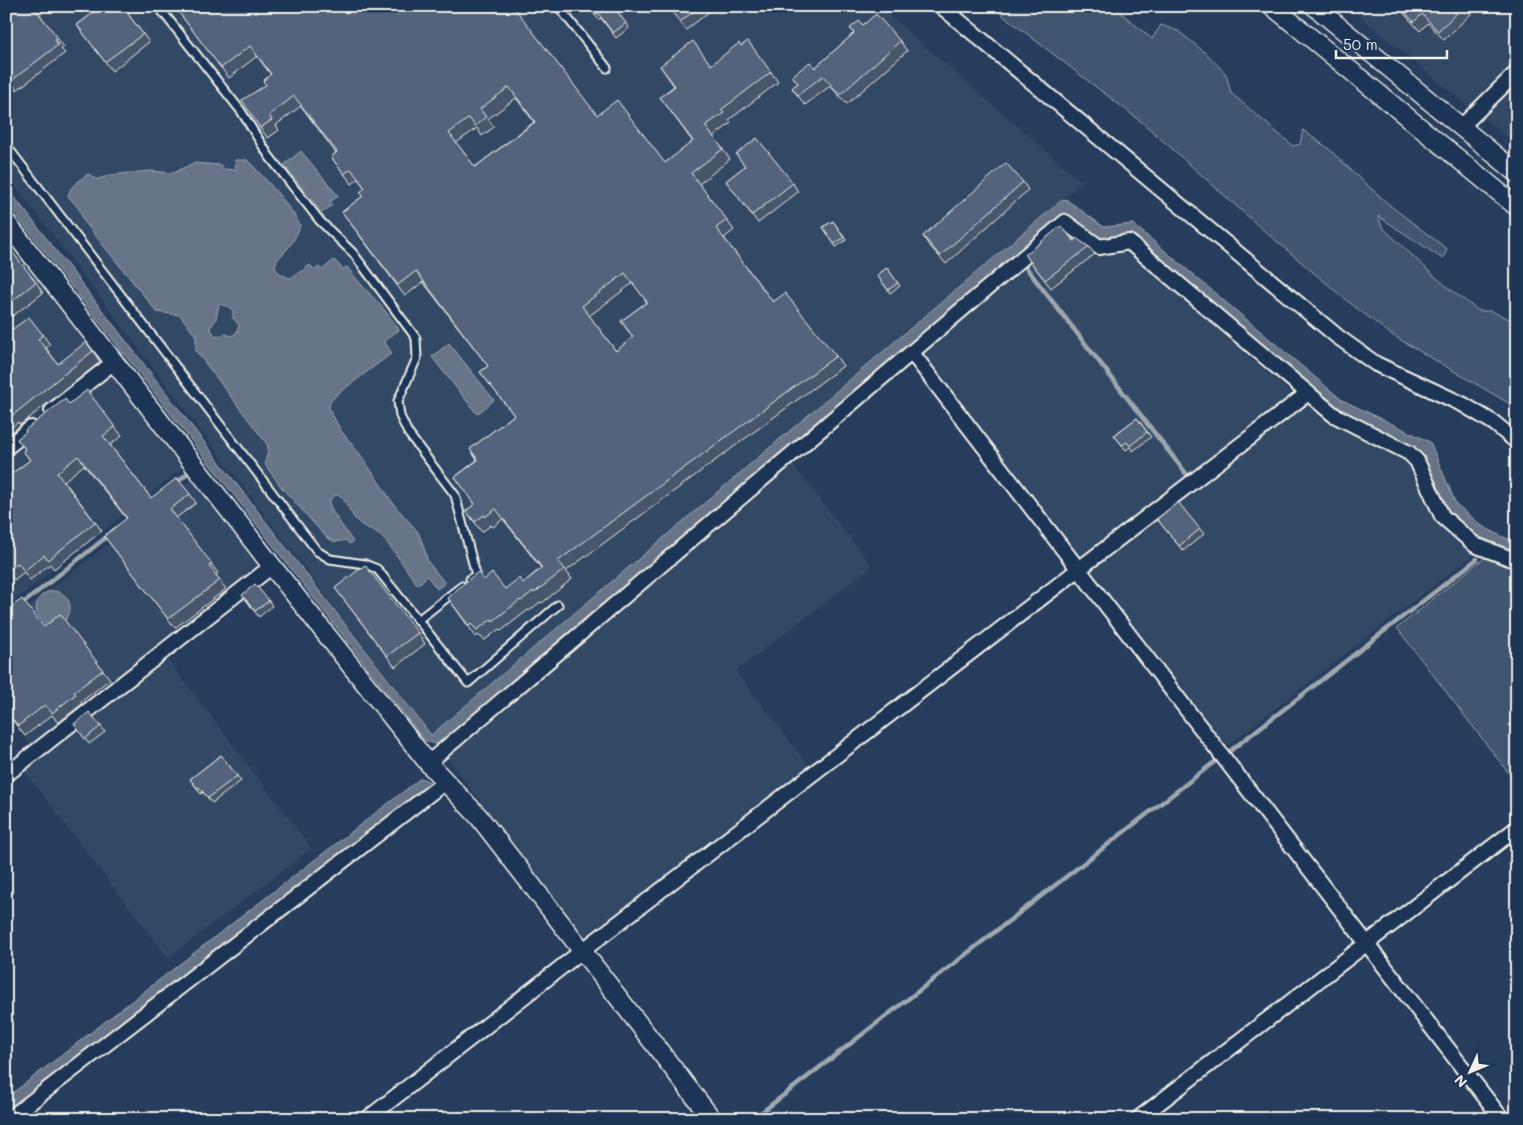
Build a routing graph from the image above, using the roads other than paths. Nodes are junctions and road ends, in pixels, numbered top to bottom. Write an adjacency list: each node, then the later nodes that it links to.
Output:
1 (158, 6): 22 (lane)
2 (558, 6): 6 (lane)
3 (941, 6): 16 (street)
4 (1272, 6): 11 (street)
5 (1314, 6): 8 (street)
6 (607, 68)
7 (1517, 72): 8 (street)
8 (1461, 127): 10 (street)
9 (6, 145): 22 (lane)
10 (1517, 173)
11 (1517, 207)
12 (6, 222): 14 (street)
13 (912, 353): 15 (street); 20 (street); 23 (street)
14 (114, 362): 17 (street); 19 (street)
15 (1308, 393): 18 (street); 20 (street)
16 (1517, 442)
17 (6, 448)
18 (1517, 561)
19 (272, 566): 23 (street); 24 (street)
20 (1079, 570): 27 (street); 28 (street)
21 (558, 605): 22 (lane)
22 (418, 620)
23 (428, 764): 25 (street)
24 (6, 775)
25 (445, 782): 28 (street); 29 (street)
26 (1517, 828): 27 (street)
27 (1366, 944): 32 (street); 33 (street)
28 (582, 951): 30 (street); 31 (street)
29 (10, 1119)
30 (367, 1119)
31 (712, 1119)
32 (1138, 1119)
33 (1502, 1119)

